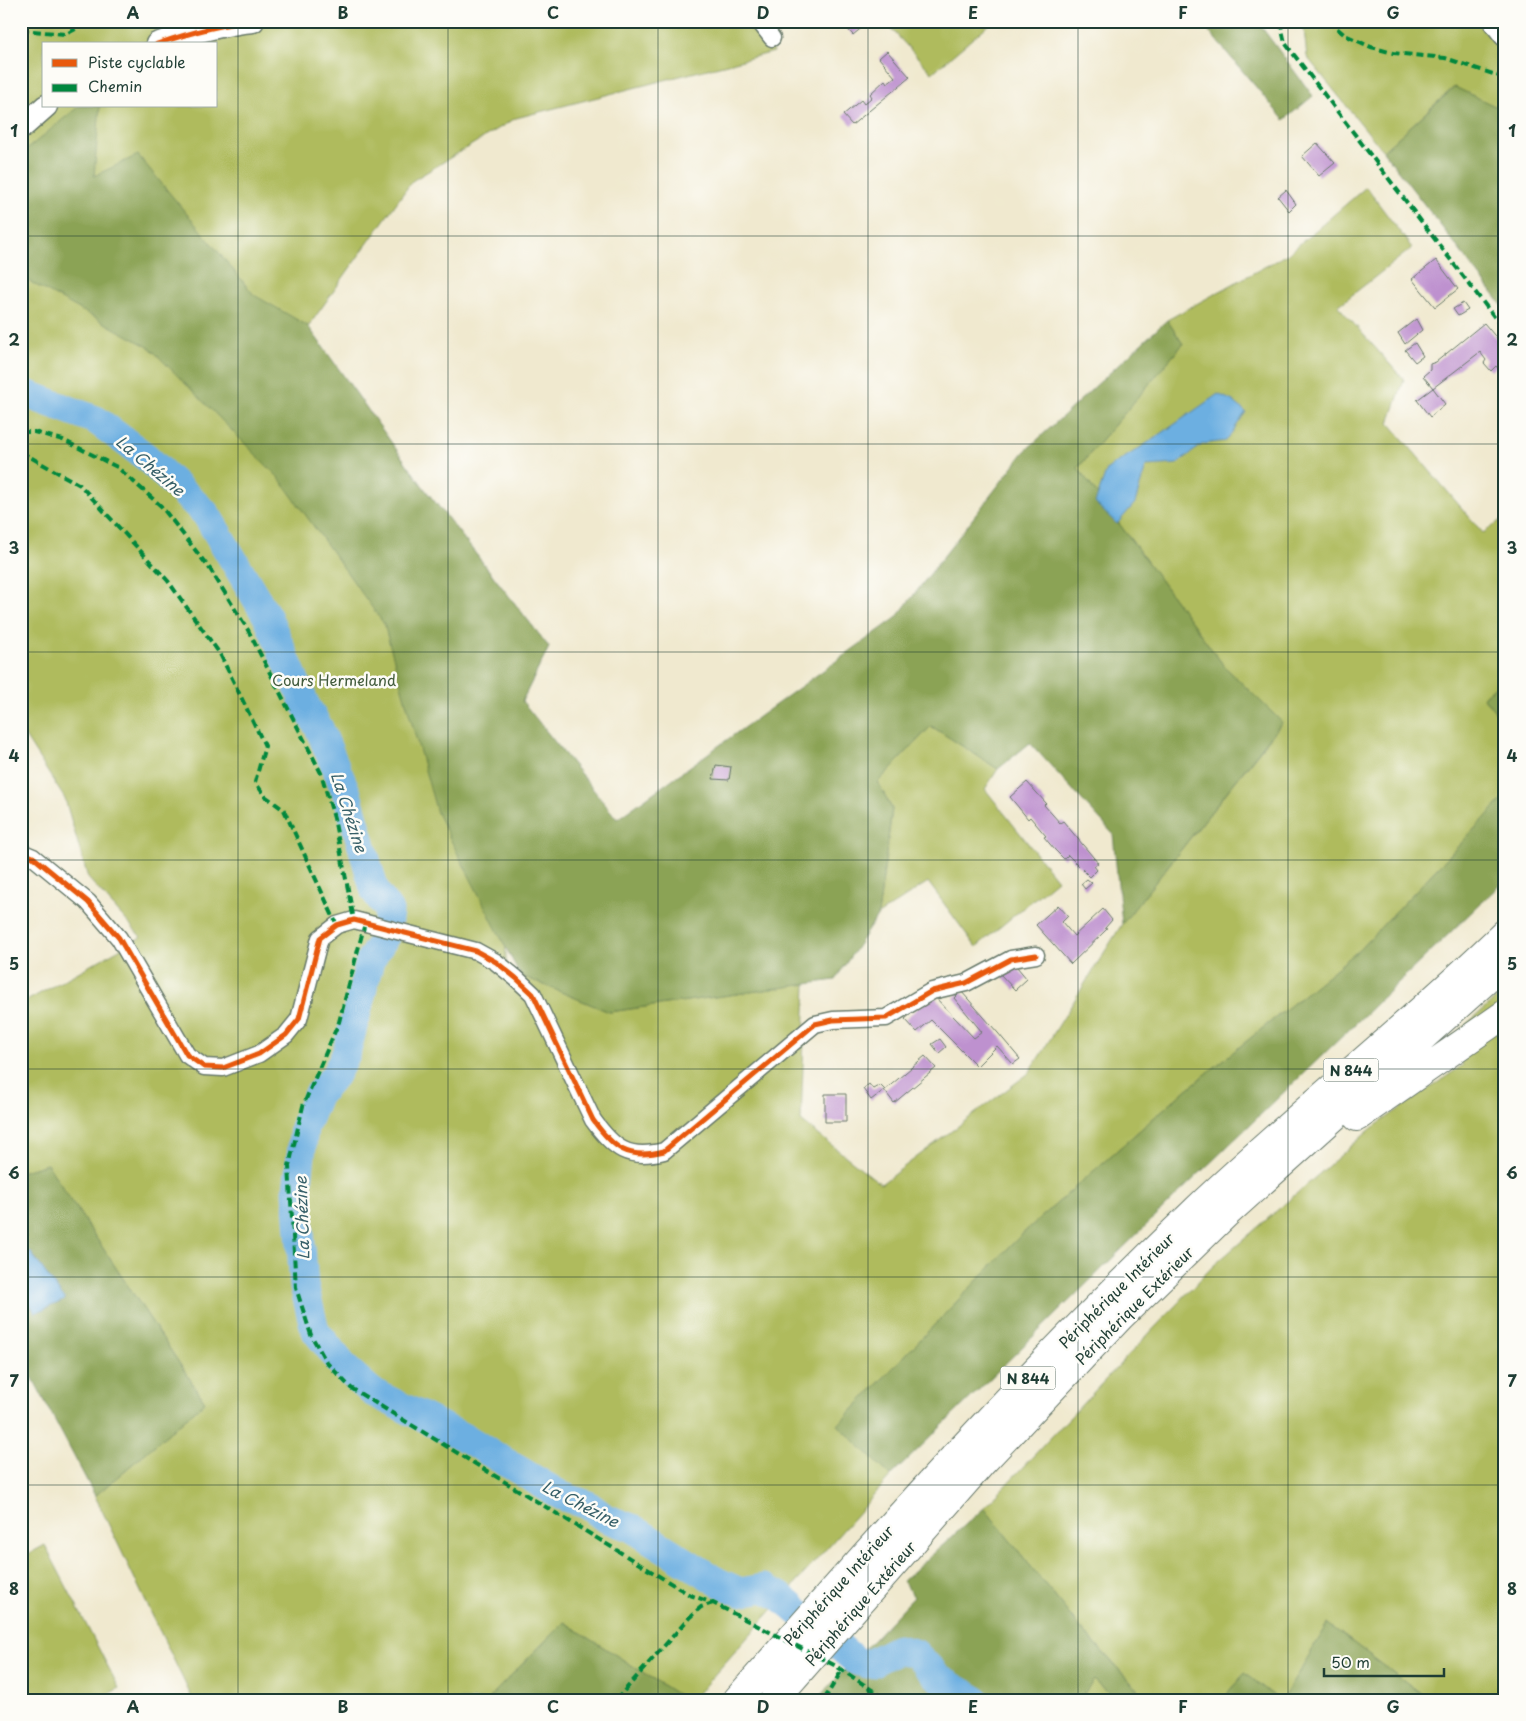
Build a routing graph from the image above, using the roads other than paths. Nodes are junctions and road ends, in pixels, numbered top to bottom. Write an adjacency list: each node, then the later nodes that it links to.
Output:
1 (253, 21): 6 (street)
2 (759, 21): 5 (street)
3 (1494, 21): 4 (street)
4 (1505, 35)
5 (772, 38)
6 (164, 42)
7 (44, 108): 8 (street)
8 (21, 128)
9 (21, 852): 11 (street)
10 (1505, 933): 16 (highway, Périphérique Intérieur / N 844)
11 (1036, 955)
12 (1505, 963): 14 (highway, Périphérique Extérieur / N 844)
13 (1505, 1014): 14 (highway)
14 (1325, 1124): 15 (highway, Périphérique Extérieur / N 844)
15 (783, 1690)
16 (737, 1700)

